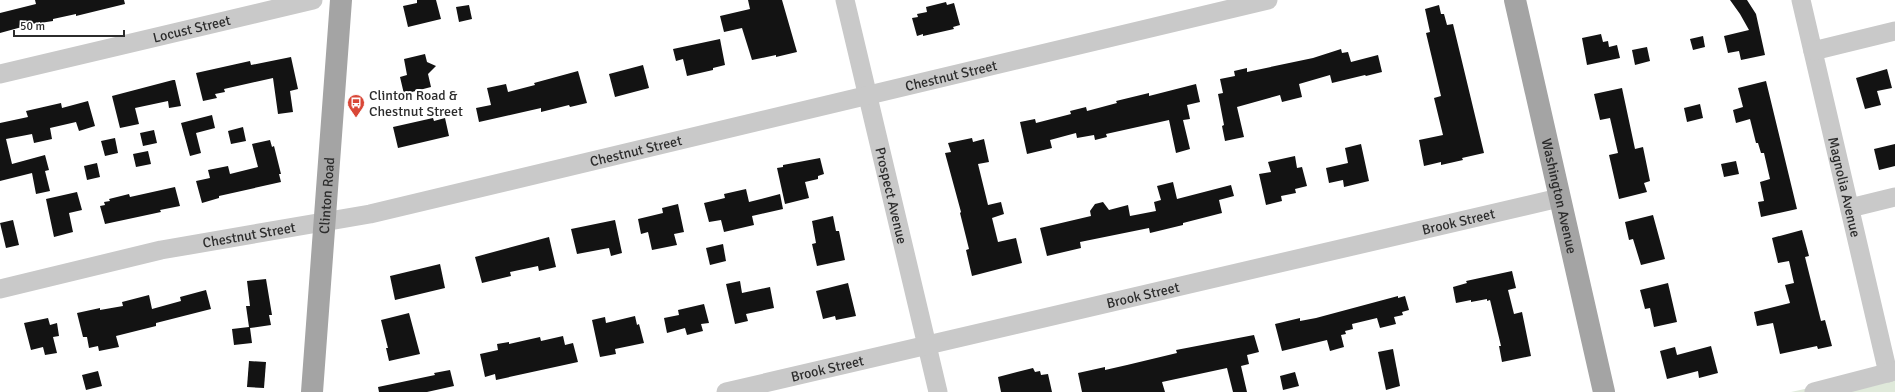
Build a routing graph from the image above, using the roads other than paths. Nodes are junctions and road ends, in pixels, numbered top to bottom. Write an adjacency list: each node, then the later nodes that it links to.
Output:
1 (313, 0): 9 (street, Locust Street)
2 (341, 0): 14 (main road, Clinton Road)
3 (845, 0): 10 (street, Prospect Avenue)
4 (1268, 0): 10 (street, Chestnut Street)
5 (1515, 0): 12 (main road, Washington Avenue)
6 (1801, 0): 8 (street, Magnolia Avenue)
7 (1895, 30): 8 (street)
8 (1813, 51): 13 (street, Magnolia Avenue)
9 (0, 74)
10 (868, 95): 14 (street, Chestnut Street); 16 (street, Prospect Avenue)
11 (1895, 197): 13 (street)
12 (1559, 198): 16 (street, Brook Street); 21 (main road, Washington Avenue)
13 (1850, 208): 17 (street, Magnolia Avenue)
14 (324, 222): 15 (street, Chestnut Street); 18 (main road, Clinton Road)
15 (0, 288)
16 (927, 344): 19 (street, Brook Street); 20 (street, Prospect Avenue)
17 (1892, 372): 22 (street)
18 (312, 392)
19 (726, 392)
20 (938, 392)
21 (1604, 392)
22 (1814, 392)

